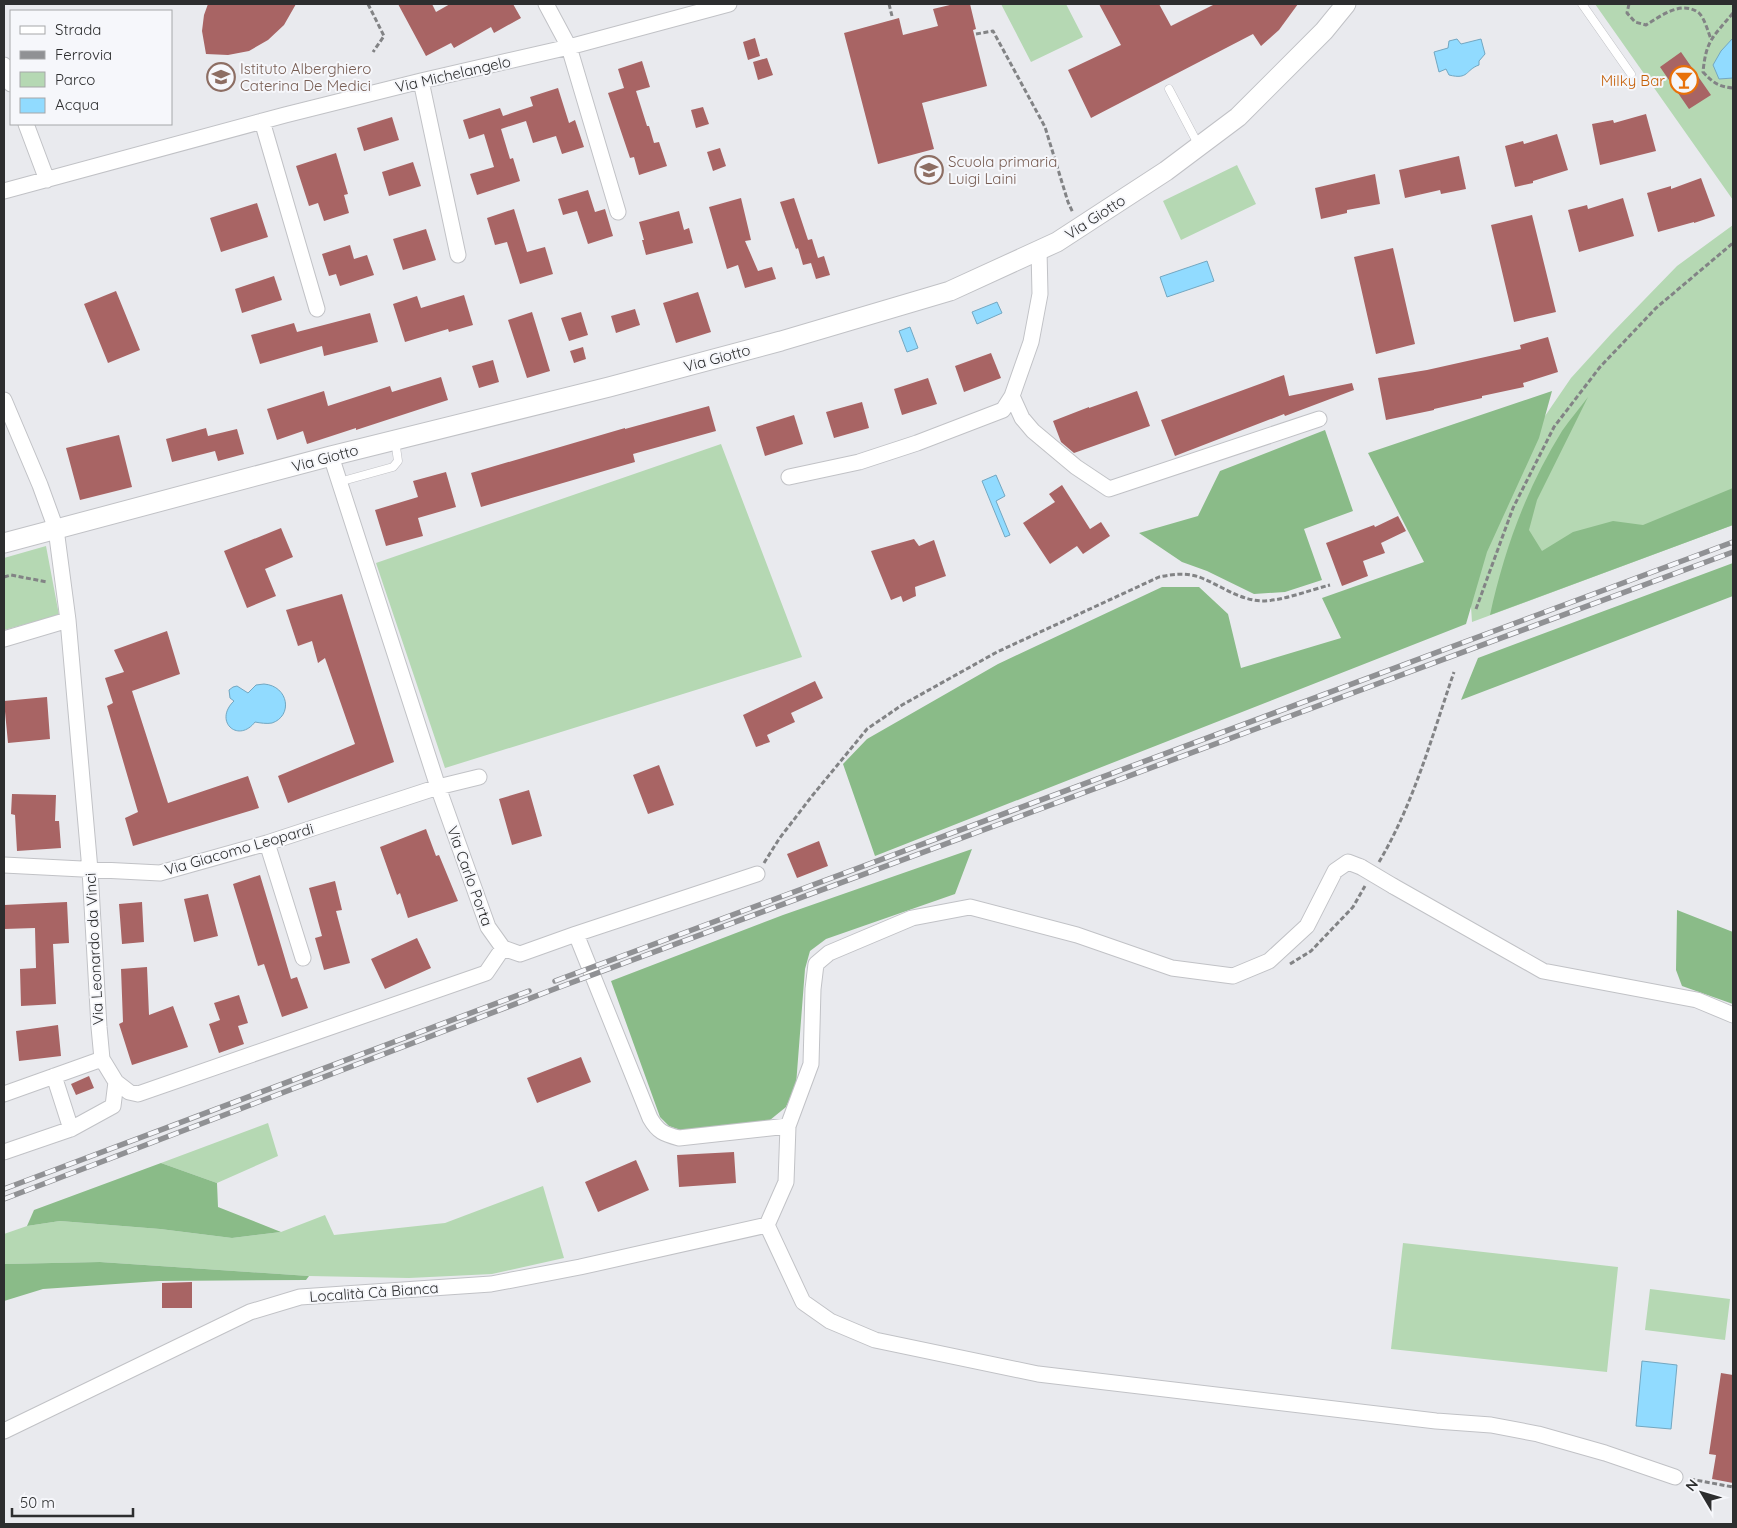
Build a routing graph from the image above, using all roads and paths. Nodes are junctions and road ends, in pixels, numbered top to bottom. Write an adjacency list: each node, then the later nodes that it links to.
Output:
1 (368, 4): 13 (path)
2 (546, 4): 12 (street)
3 (729, 4): 12 (street, Via Michelangelo)
4 (889, 4): 9 (path)
5 (1346, 4): 22 (street, Via Giotto)
6 (1582, 4): 15 (lane)
7 (1628, 4): 11 (path)
8 (1733, 13): 11 (path)
9 (892, 16)
10 (976, 34): 26 (path)
11 (1711, 39): 18 (path)
12 (569, 47): 17 (street, Via Michelangelo); 25 (street)
13 (373, 52)
14 (4, 64): 16 (street)
15 (1631, 74)
16 (10, 81)
17 (421, 81): 20 (street, Via Michelangelo); 29 (street)
18 (1733, 88)
19 (1169, 89): 22 (lane)
20 (262, 121): 23 (street, Via Michelangelo); 30 (street)
21 (26, 125): 23 (street)
22 (1199, 146): 26 (street, Via Giotto)
23 (47, 180): 24 (street, Via Michelangelo)
24 (4, 191)
25 (618, 212)
26 (1080, 227): 28 (street, Via Giotto)
27 (1733, 243): 43 (path)
28 (1039, 250): 31 (street); 34 (street, Via Giotto)
29 (458, 255)
30 (317, 309)
31 (1012, 396): 33 (street); 36 (street)
32 (4, 400): 38 (street, Via Leonardo da Vinci)
33 (1319, 419)
34 (395, 440): 35 (street, Via Giotto); 37 (lane)
35 (331, 456): 37 (street, Via Carlo Porta); 38 (street, Via Giotto)
36 (789, 477)
37 (339, 482): 48 (street, Via Carlo Porta)
38 (56, 529): 39 (street, Via Giotto); 41 (street, Via Leonardo da Vinci)
39 (4, 543)
40 (4, 576): 41 (path)
41 (64, 584): 44 (street, Via Leonardo da Vinci)
42 (1330, 585): 53 (path)
43 (1476, 609)
44 (68, 620): 45 (street); 52 (street, Via Leonardo da Vinci)
45 (4, 639)
46 (1454, 672): 51 (path)
47 (479, 777): 48 (street, Via Giacomo Leopardi)
48 (438, 787): 49 (street, Via Giacomo Leopardi); 56 (street, Via Carlo Porta)
49 (267, 842): 52 (street, Via Giacomo Leopardi); 57 (street)
50 (4, 865): 52 (street, Via Giacomo Leopardi)
51 (1369, 867): 59 (street, bridge); 64 (street)
52 (90, 870): 60 (street, Via Leonardo da Vinci)
53 (757, 874): 55 (street)
54 (1367, 883): 58 (path)
55 (576, 934): 56 (street); 64 (street)
56 (502, 948): 62 (street, Via Leonardo da Vinci)
57 (303, 958)
58 (1289, 965)
59 (1733, 1016)
60 (102, 1059): 61 (street); 62 (street, Via Leonardo da Vinci)
61 (54, 1076): 63 (street); 65 (street)
62 (116, 1082): 65 (street)
63 (4, 1094)
64 (788, 1126): 67 (street)
65 (71, 1129): 66 (street)
66 (4, 1152)
67 (767, 1225): 68 (street, Località Cà Bianca); 69 (street)
68 (4, 1431)
69 (1675, 1477): 70 (path)
70 (1733, 1487)

